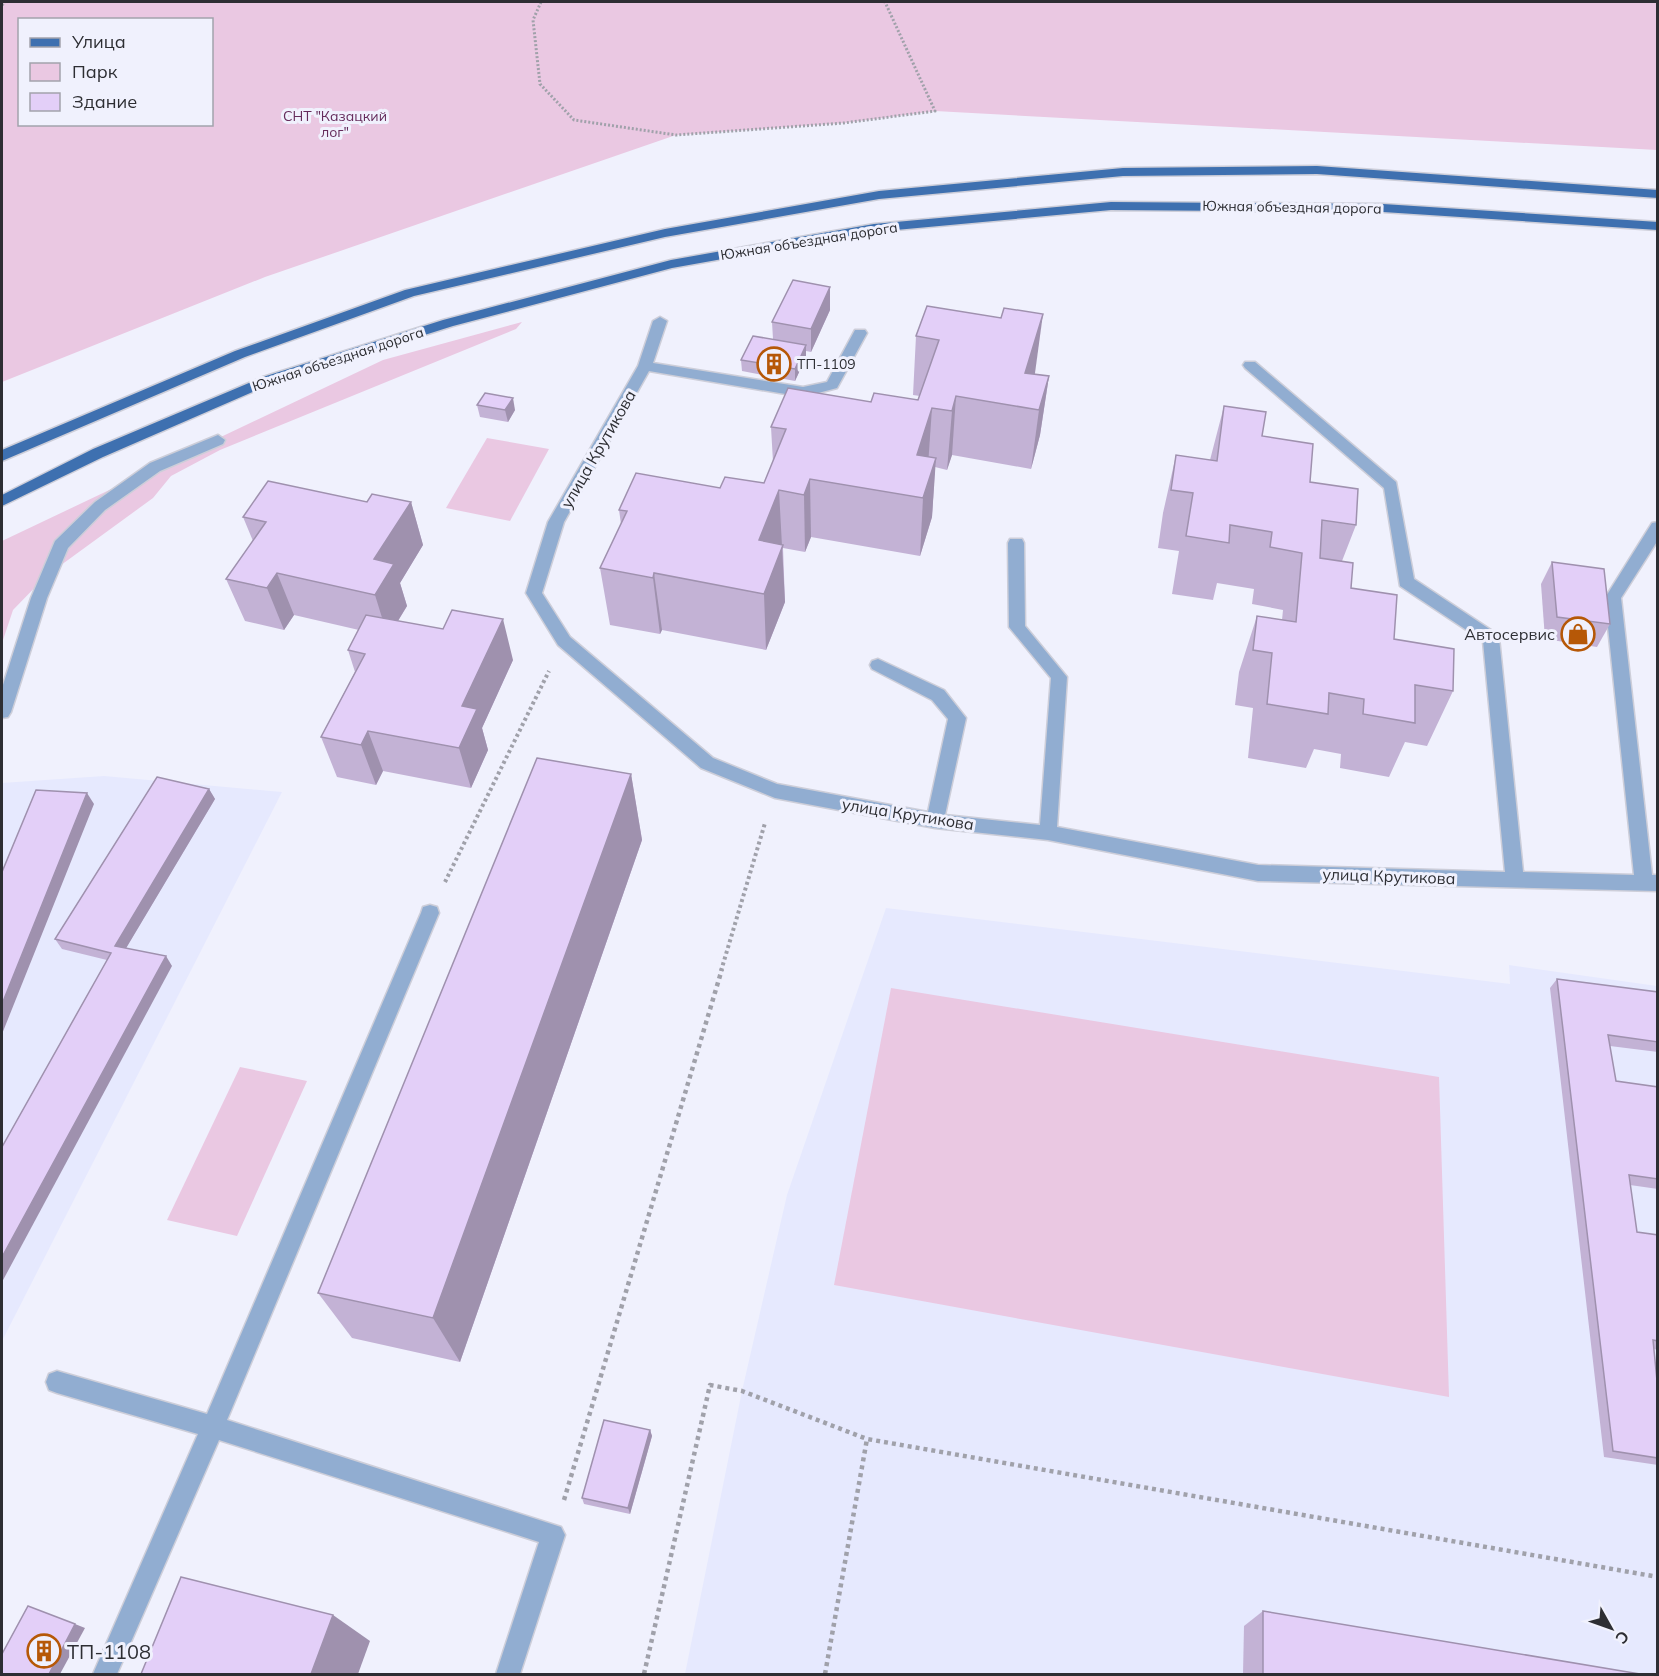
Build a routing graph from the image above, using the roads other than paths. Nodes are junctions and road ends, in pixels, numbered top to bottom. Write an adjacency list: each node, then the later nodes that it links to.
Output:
1 (1658, 194): 8 (main road, Южная объездная дорога)
2 (1658, 226): 9 (main road, Южная объездная дорога)
3 (660, 321): 6 (lane, улица Крутикова)
4 (860, 333): 6 (lane)
5 (1250, 365): 16 (lane)
6 (645, 366): 14 (lane, улица Крутикова)
7 (218, 440): 13 (lane)
8 (2, 456)
9 (2, 501)
10 (1658, 527): 17 (lane)
11 (1016, 543): 15 (lane)
12 (878, 665): 14 (lane)
13 (2, 712)
14 (935, 821): 15 (lane, улица Крутикова)
15 (1048, 833): 16 (lane, улица Крутикова)
16 (1515, 880): 17 (lane, улица Крутикова)
17 (1651, 883)
18 (430, 913): 20 (lane)
19 (57, 1382): 20 (lane)
20 (213, 1427): 21 (lane); 22 (lane)
21 (105, 1674)
22 (508, 1674)

